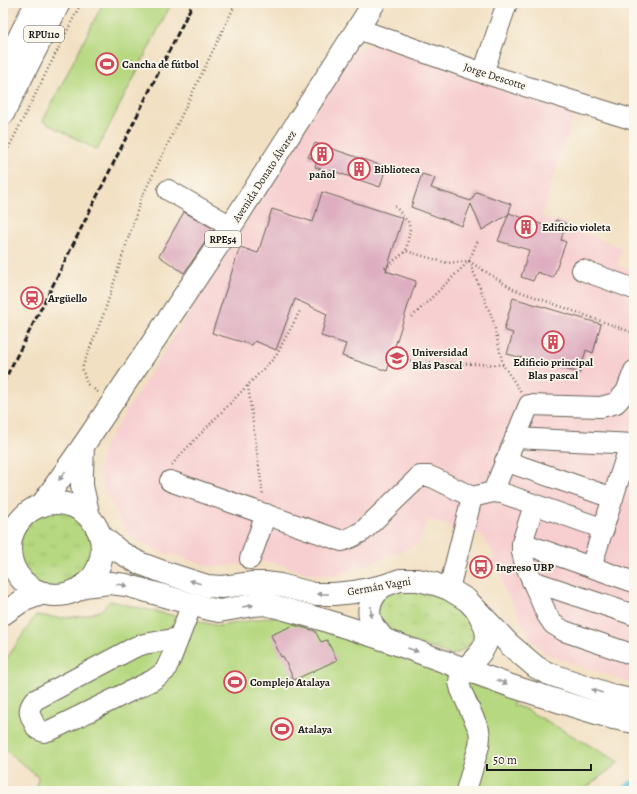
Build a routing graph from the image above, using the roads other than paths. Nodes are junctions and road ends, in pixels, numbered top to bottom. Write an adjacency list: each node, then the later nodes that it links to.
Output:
1 (36, 3): 6 (main road, RPU110)
2 (59, 3): 6 (main road, RPU110)
3 (374, 3): 5 (main road, Avenida Donato Álvarez / RPE54)
4 (507, 3): 7 (street)
5 (358, 28): 7 (street, Jorge Descotte); 11 (main road, Avenida Donato Álvarez / RPE54)
6 (12, 60): 8 (main road, RPU110)
7 (483, 72): 9 (street, Jorge Descotte)
8 (3, 114)
9 (634, 120)
10 (168, 190): 11 (street)
11 (231, 226): 18 (main road, Avenida Donato Álvarez / RPE54)
12 (582, 270): 13 (street)
13 (634, 289)
14 (634, 371): 15 (street)
15 (625, 405): 16 (street)
16 (515, 438): 17 (street); 19 (street)
17 (632, 444): 23 (street)
18 (83, 446): 25 (main road, Avenida Donato Álvarez, one-way to 25); 27 (main road)
19 (506, 461): 21 (street); 23 (street)
20 (170, 481): 26 (street)
21 (493, 492): 22 (street); 24 (street)
22 (472, 497): 26 (street); 39 (street)
23 (613, 498): 28 (street)
24 (534, 505): 28 (street); 30 (street)
25 (41, 506): 27 (main road); 31 (main road)
26 (266, 514): 32 (street)
27 (89, 517): 29 (main road)
28 (604, 529): 33 (street)
29 (100, 535): 37 (main road); 38 (main road, Germán Vagni, one-way to 29)
30 (522, 543): 33 (street); 34 (street)
31 (10, 552): 35 (main road); 40 (main road)
32 (250, 559)
33 (591, 567): 36 (street)
34 (532, 581): 44 (street); 47 (street)
35 (3, 582)
36 (634, 582)
37 (83, 586): 40 (main road); 41 (main road, one-way to 41)
38 (383, 586): 39 (main road, Germán Vagni); 46 (main road, one-way to 46)
39 (449, 588): 42 (main road, Germán Vagni)
40 (44, 593): 43 (main road)
41 (192, 604): 45 (street); 46 (main road, one-way to 46)
42 (477, 610): 48 (main road); 49 (main road, Germán Vagni, one-way to 42)
43 (3, 614)
44 (634, 615)
45 (179, 638): 45 (street)
46 (383, 639): 48 (main road, one-way to 48)
47 (634, 655)
48 (465, 669): 50 (main road, one-way to 50); 51 (street)
49 (634, 701)
50 (634, 722)
51 (466, 791)

